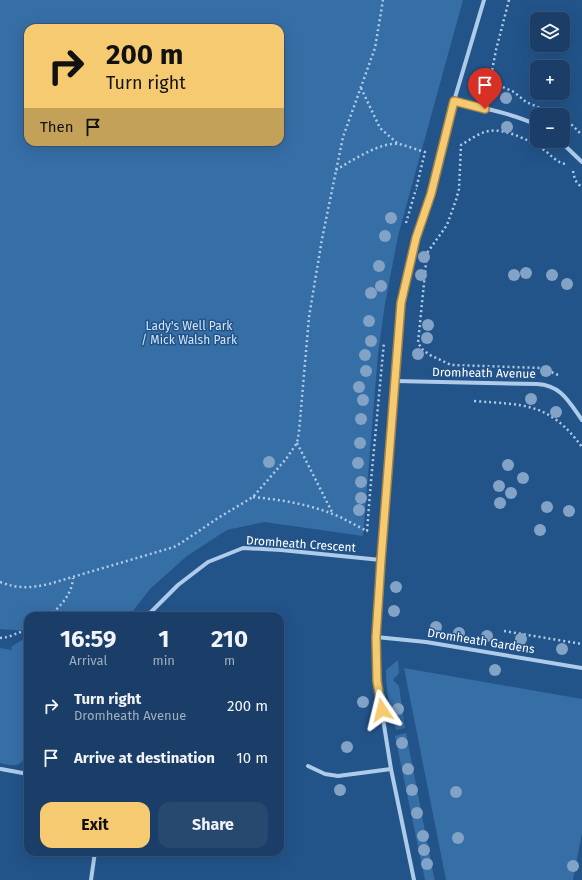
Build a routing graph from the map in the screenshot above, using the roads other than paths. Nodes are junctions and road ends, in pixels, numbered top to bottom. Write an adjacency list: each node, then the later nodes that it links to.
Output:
1 (484, 0): 2 (street)
2 (454, 101): 3 (street); 6 (street)
3 (530, 122)
4 (567, 148): 5 (street)
5 (582, 162)
6 (395, 381): 7 (street, Dromheath Avenue); 8 (street)
7 (582, 420)
8 (381, 560): 9 (street, Dromheath Crescent); 10 (street)
9 (151, 612)
10 (376, 637): 11 (street, Dromheath Gardens); 14 (street)
11 (582, 668)
12 (308, 766): 14 (street)
13 (1, 769): 15 (street)
14 (392, 769): 18 (street)
15 (24, 773)
16 (94, 856): 17 (street)
17 (91, 880)
18 (414, 880)

